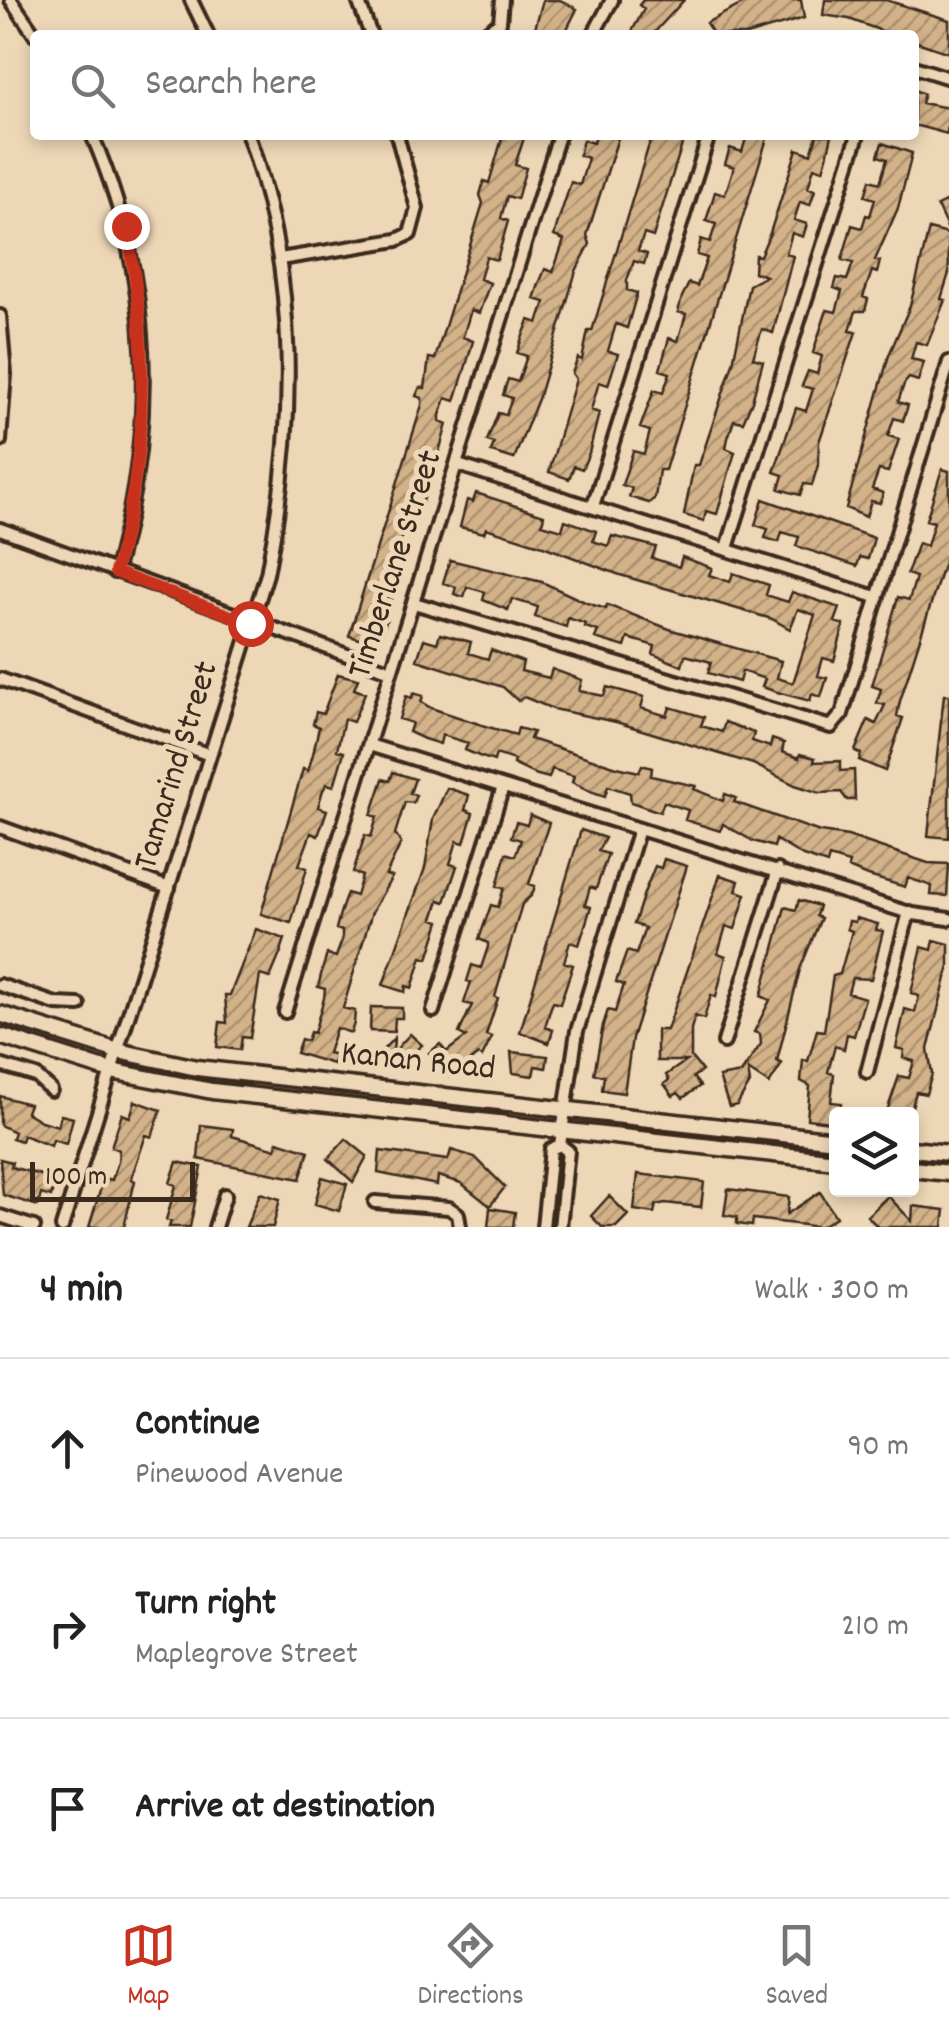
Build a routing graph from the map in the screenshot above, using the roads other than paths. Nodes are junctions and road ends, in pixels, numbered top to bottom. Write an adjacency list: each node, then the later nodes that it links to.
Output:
1 (11, 0): 6 (street)
2 (191, 0): 7 (street)
3 (358, 0): 8 (street)
4 (502, 0): 9 (street)
5 (612, 0): 10 (street)
6 (32, 30)
7 (206, 30)
8 (369, 30)
9 (489, 30)
10 (597, 30)
11 (919, 69): 12 (street)
12 (949, 78)
13 (94, 140): 27 (street)
14 (250, 140): 19 (street, Tamarind Street)
15 (399, 140): 19 (street)
16 (557, 140): 23 (street, Timberlane Street)
17 (707, 140): 24 (street)
18 (856, 140): 26 (street)
19 (280, 258): 30 (street, Tamarind Street)
20 (0, 316): 22 (street)
21 (949, 362): 28 (street)
22 (0, 442)
23 (458, 465): 24 (street); 29 (street, Timberlane Street)
24 (593, 506): 26 (street)
25 (0, 530): 27 (street)
26 (728, 548): 28 (street)
27 (115, 572): 30 (street)
28 (876, 598): 29 (street)
29 (414, 603): 31 (street, Timberlane Street)
30 (250, 623): 31 (street); 34 (street, Tamarind Street)
31 (391, 672): 33 (street, Timberlane Street)
32 (0, 679): 34 (street)
33 (369, 745): 35 (street); 44 (street, Timberlane Street)
34 (210, 755): 39 (street, Tamarind Street)
35 (503, 787): 37 (street); 45 (street)
36 (0, 827): 39 (street)
37 (640, 828): 38 (street); 54 (street)
38 (778, 870): 40 (street); 48 (street)
39 (169, 888): 49 (street, Tamarind Street)
40 (909, 912): 41 (street); 52 (street)
41 (949, 919)
42 (0, 985): 43 (street)
43 (79, 1005)
44 (285, 1012)
45 (433, 1012)
46 (0, 1014): 49 (main road, Kanan Road)
47 (0, 1036): 51 (main road, Kanan Road)
48 (724, 1042)
49 (118, 1051): 51 (street, Tamarind Street); 54 (main road, Kanan Road)
50 (0, 1065): 53 (street)
51 (111, 1072): 55 (main road, Kanan Road); 66 (street, Tamarind Street)
52 (867, 1072)
53 (51, 1090)
54 (565, 1110): 55 (street); 56 (main road, Kanan Road)
55 (561, 1137): 59 (main road, Kanan Road); 69 (street); 70 (street)
56 (829, 1139)
57 (919, 1150): 58 (main road)
58 (949, 1153)
59 (829, 1159)
60 (919, 1170): 61 (main road)
61 (949, 1173)
62 (225, 1195): 67 (street)
63 (375, 1202): 68 (street)
64 (0, 1216): 65 (street)
65 (34, 1227)
66 (62, 1227)
67 (215, 1227)
68 (460, 1227)
69 (542, 1227)
70 (560, 1227)

